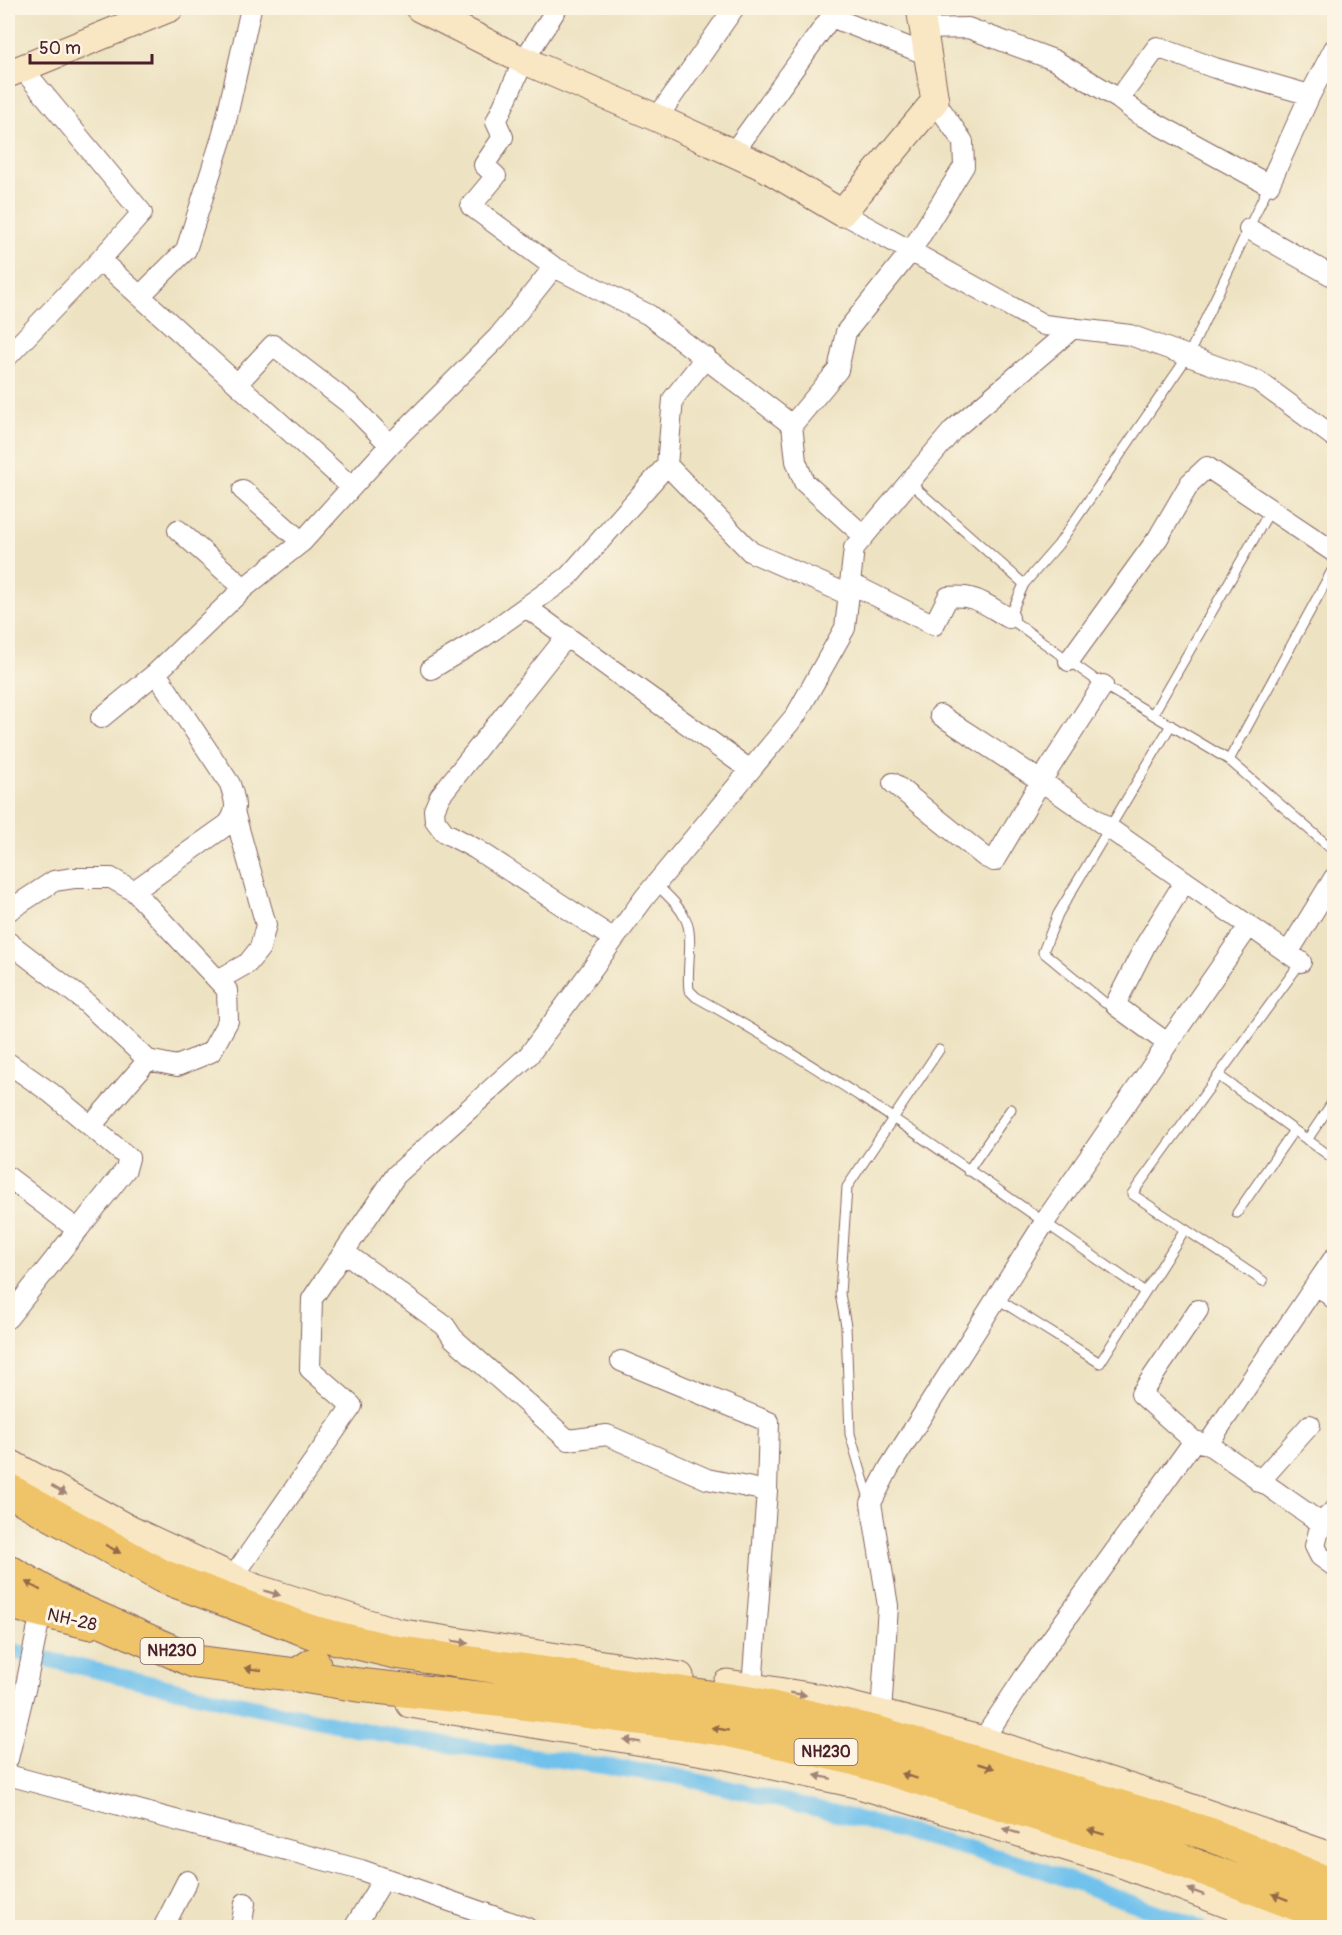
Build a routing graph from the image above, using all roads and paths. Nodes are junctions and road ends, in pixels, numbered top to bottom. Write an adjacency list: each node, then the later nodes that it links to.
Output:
1 (170, 8): 10 (street)
2 (251, 8): 23 (street)
3 (419, 8): 9 (street)
4 (557, 8): 9 (street)
5 (734, 8): 14 (street)
6 (833, 12): 7 (street); 15 (street)
7 (924, 30): 12 (street); 13 (street)
8 (1335, 49): 11 (street)
9 (524, 60): 14 (street); 21 (street)
10 (15, 71): 20 (street)
11 (1310, 95): 12 (street); 16 (street)
12 (1119, 99): 16 (street)
13 (935, 101): 17 (street); 19 (street)
14 (657, 118): 15 (street)
15 (733, 153): 17 (street)
16 (1269, 185): 18 (lane)
17 (842, 213): 19 (street)
18 (1249, 229): 22 (street); 26 (lane)
19 (911, 251): 24 (street); 29 (street)
20 (100, 260): 23 (street); 25 (street)
21 (554, 267): 27 (street); 31 (street)
22 (1335, 277)
23 (140, 296): 28 (street)
24 (1073, 328): 26 (street); 33 (street)
25 (8, 356)
26 (1188, 356): 30 (street); 42 (lane)
27 (706, 357): 29 (street); 32 (street)
28 (237, 384): 31 (street); 34 (street)
29 (792, 425): 38 (street)
30 (1335, 436)
31 (390, 445): 39 (street)
32 (667, 465): 44 (street); 45 (street)
33 (909, 482): 38 (street); 42 (lane)
34 (348, 484)
35 (243, 489): 39 (street)
36 (1271, 509): 40 (street); 48 (street); 52 (lane)
37 (178, 530): 43 (street)
38 (864, 536): 44 (street)
39 (302, 542): 43 (street)
40 (1335, 552)
41 (1335, 567): 56 (lane)
42 (1024, 584): 46 (lane)
43 (244, 588): 50 (street)
44 (849, 589): 46 (street); 57 (street)
45 (526, 607): 47 (street); 49 (street)
46 (1009, 618): 48 (lane)
47 (567, 636): 57 (street); 69 (street)
48 (1069, 662): 51 (lane)
49 (431, 669)
50 (156, 673): 54 (street); 60 (street)
51 (1103, 685): 52 (lane); 58 (street)
52 (1153, 714): 55 (lane)
53 (940, 715): 58 (street)
54 (101, 718)
55 (1171, 725): 56 (lane); 61 (lane)
56 (1229, 760): 62 (lane)
57 (750, 770): 65 (street)
58 (1041, 781): 59 (street); 61 (street)
59 (893, 783)
60 (234, 815): 66 (street); 72 (street)
61 (1110, 829): 64 (street); 73 (lane)
62 (1335, 851)
63 (1335, 878): 71 (street)
64 (1185, 881): 68 (street); 73 (street)
65 (656, 884): 69 (street); 81 (lane)
66 (134, 891): 67 (street); 72 (street)
67 (8, 910)
68 (1249, 926): 71 (street); 74 (street)
69 (614, 939): 92 (street)
70 (8, 942): 76 (street)
71 (1295, 958): 78 (lane)
72 (218, 980): 76 (street)
73 (1115, 1005): 74 (street)
74 (1167, 1043): 89 (street)
75 (939, 1050): 81 (lane)
76 (148, 1060): 82 (street)
77 (8, 1064): 82 (street)
78 (1219, 1076): 83 (lane); 90 (lane)
79 (1335, 1100): 84 (lane)
80 (1011, 1109): 86 (lane)
81 (892, 1119): 86 (lane); 108 (lane)
82 (91, 1126): 91 (street)
83 (1294, 1130): 84 (lane); 88 (lane)
84 (1307, 1140): 85 (lane)
85 (1335, 1159)
86 (968, 1171): 89 (lane)
87 (8, 1177): 91 (street)
88 (1237, 1213)
89 (1044, 1223): 96 (lane); 97 (street)
90 (1185, 1229): 94 (lane); 96 (lane)
91 (78, 1230): 100 (street)
92 (344, 1252): 107 (street); 112 (street)
93 (1335, 1258): 95 (street)
94 (1263, 1281)
95 (1317, 1284): 98 (street); 103 (street)
96 (1145, 1292): 97 (lane)
97 (996, 1298): 108 (street)
98 (1335, 1299)
99 (1198, 1310): 103 (street)
100 (8, 1318)
101 (621, 1361): 107 (street)
102 (1310, 1425): 105 (street)
103 (1201, 1442): 105 (street); 121 (street)
104 (8, 1462): 112 (street, one-way to 112)
105 (1259, 1482): 109 (street)
106 (8, 1490): 115 (highway, NH230, one-way to 115)
107 (767, 1491): 119 (street)
108 (871, 1503): 120 (street)
109 (1328, 1516): 110 (street)
110 (1335, 1566)
111 (8, 1571): 116 (highway, NH230, one-way to 111)
112 (233, 1577): 119 (street, one-way to 119)
113 (8, 1604): 114 (main road, NH-28)
114 (40, 1617): 116 (main road, NH-28); 122 (street)
115 (312, 1632): 117 (highway); 124 (highway, NH230, one-way to 124)
116 (136, 1635): 117 (highway, NH230, one-way to 116)
117 (297, 1675): 118 (highway, NH230)
118 (358, 1685): 128 (highway, NH230, one-way to 118); 133 (street, one-way to 118)
119 (753, 1687): 120 (street, one-way to 120)
120 (881, 1714): 121 (street)
121 (982, 1740): 124 (street)
122 (8, 1759)
123 (8, 1775): 125 (street)
124 (1334, 1862)
125 (384, 1878): 131 (street); 132 (street)
126 (187, 1881): 129 (street)
127 (245, 1903): 130 (street)
128 (1335, 1918)
129 (163, 1928)
130 (241, 1928)
131 (354, 1928)
132 (527, 1928)
133 (1290, 1928)

